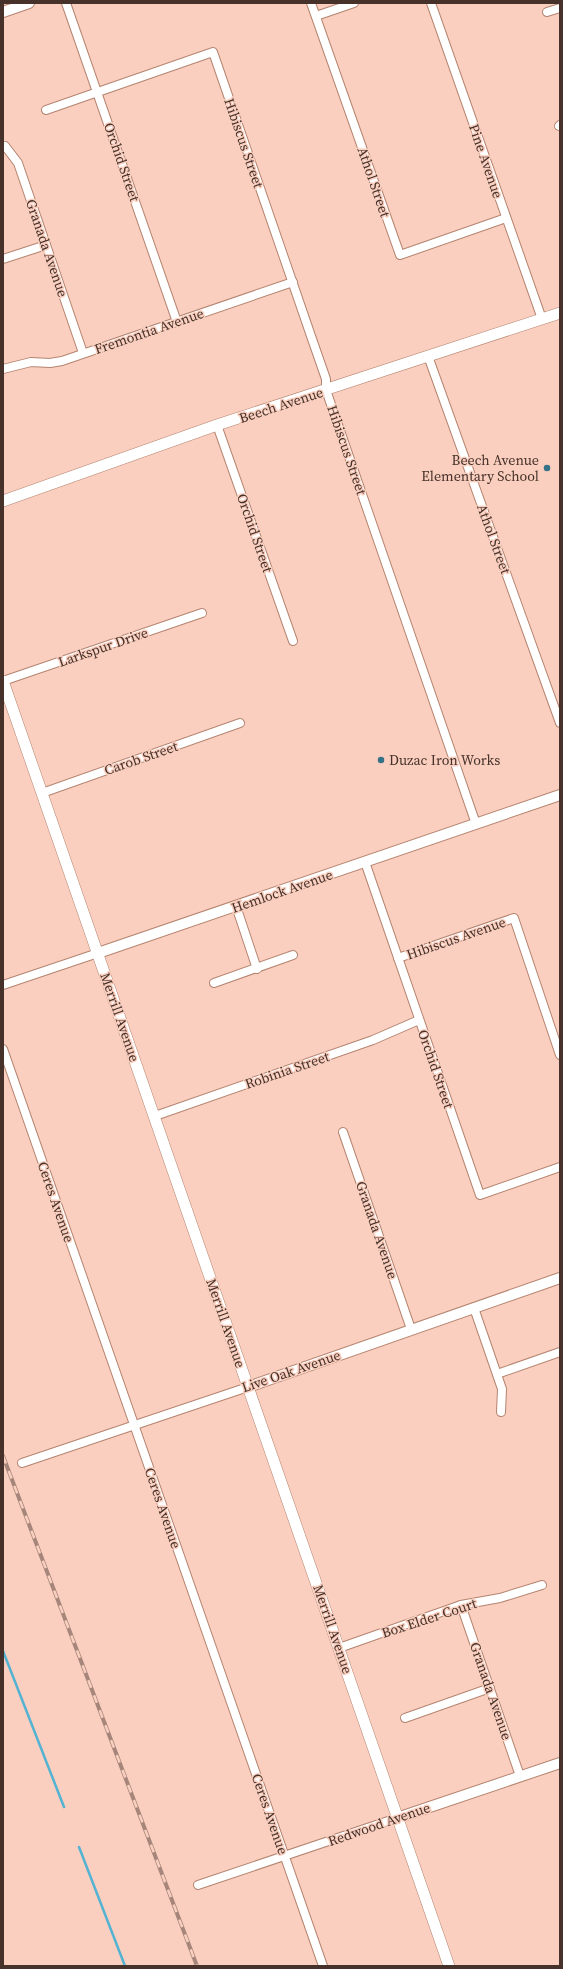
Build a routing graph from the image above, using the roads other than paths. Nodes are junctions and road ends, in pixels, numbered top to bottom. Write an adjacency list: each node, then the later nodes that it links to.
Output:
1 (30, 3): 7 (street)
2 (66, 3): 10 (street, Orchid Street)
3 (311, 3): 9 (street, Athol Street)
4 (354, 3): 9 (street)
5 (431, 3): 13 (street, Pine Avenue)
6 (560, 8): 8 (street)
7 (3, 12)
8 (547, 12)
9 (316, 16): 13 (street, Athol Street)
10 (97, 92): 11 (street); 16 (street, Hibiscus Street); 19 (street, Orchid Street)
11 (46, 110)
12 (6, 146): 14 (street, Granada Avenue)
13 (506, 218): 18 (street, Pine Avenue)
14 (46, 244): 15 (street); 20 (street, Granada Avenue)
15 (3, 260)
16 (293, 282): 19 (street, Fremontia Avenue); 23 (street, Hibiscus Street)
17 (560, 313): 18 (main road, Beech Avenue)
18 (542, 319): 21 (main road, Beech Avenue)
19 (177, 322): 20 (street, Fremontia Avenue)
20 (84, 353): 22 (street, Fremontia Avenue)
21 (428, 356): 23 (main road, Beech Avenue); 29 (street, Athol Street)
22 (3, 368)
23 (326, 390): 24 (main road, Beech Avenue); 33 (street, Hibiscus Street)
24 (217, 425): 25 (main road, Beech Avenue); 27 (street, Orchid Street)
25 (3, 501)
26 (202, 612): 28 (street, Larkspur Drive)
27 (293, 641)
28 (3, 681): 31 (main road, Merrill Avenue)
29 (560, 723)
30 (240, 724): 31 (street, Carob Street)
31 (42, 793): 36 (main road, Merrill Avenue)
32 (560, 795): 33 (street, Hemlock Avenue)
33 (476, 824): 34 (street, Hemlock Avenue)
34 (365, 862): 35 (street, Hemlock Avenue); 38 (street, Orchid Street)
35 (236, 906): 36 (street, Hemlock Avenue); 39 (street)
36 (98, 953): 41 (street, Hemlock Avenue); 45 (main road, Merrill Avenue)
37 (293, 955): 39 (street)
38 (398, 958): 42 (street, Orchid Street); 44 (street, Hibiscus Avenue)
39 (257, 969): 40 (street)
40 (214, 983)
41 (3, 985)
42 (419, 1020): 45 (street, Robinia Street); 47 (street, Orchid Street)
43 (3, 1049): 55 (street, Ceres Avenue)
44 (560, 1055)
45 (155, 1116): 53 (main road, Merrill Avenue)
46 (343, 1132): 50 (street, Granada Avenue)
47 (560, 1167)
48 (560, 1278): 49 (street, Live Oak Avenue)
49 (474, 1308): 50 (street, Live Oak Avenue); 52 (street)
50 (411, 1329): 53 (street, Live Oak Avenue)
51 (560, 1352): 52 (street)
52 (497, 1374): 54 (street)
53 (248, 1386): 55 (street, Live Oak Avenue); 59 (main road, Merrill Avenue)
54 (501, 1412)
55 (134, 1425): 56 (street, Live Oak Avenue); 65 (street, Ceres Avenue)
56 (22, 1463)
57 (542, 1585): 58 (street, Box Elder Court)
58 (461, 1605): 59 (street, Box Elder Court); 60 (street, Granada Avenue)
59 (340, 1648): 64 (main road, Merrill Avenue)
60 (490, 1688): 61 (street); 63 (street, Granada Avenue)
61 (405, 1718)
62 (560, 1763): 63 (street, Redwood Avenue)
63 (520, 1776): 64 (street, Redwood Avenue)
64 (397, 1818): 65 (street, Redwood Avenue); 68 (main road, Merrill Avenue)
65 (284, 1856): 66 (street, Redwood Avenue); 67 (street, Ceres Avenue)
66 (198, 1885)
67 (323, 1966)
68 (449, 1966)

